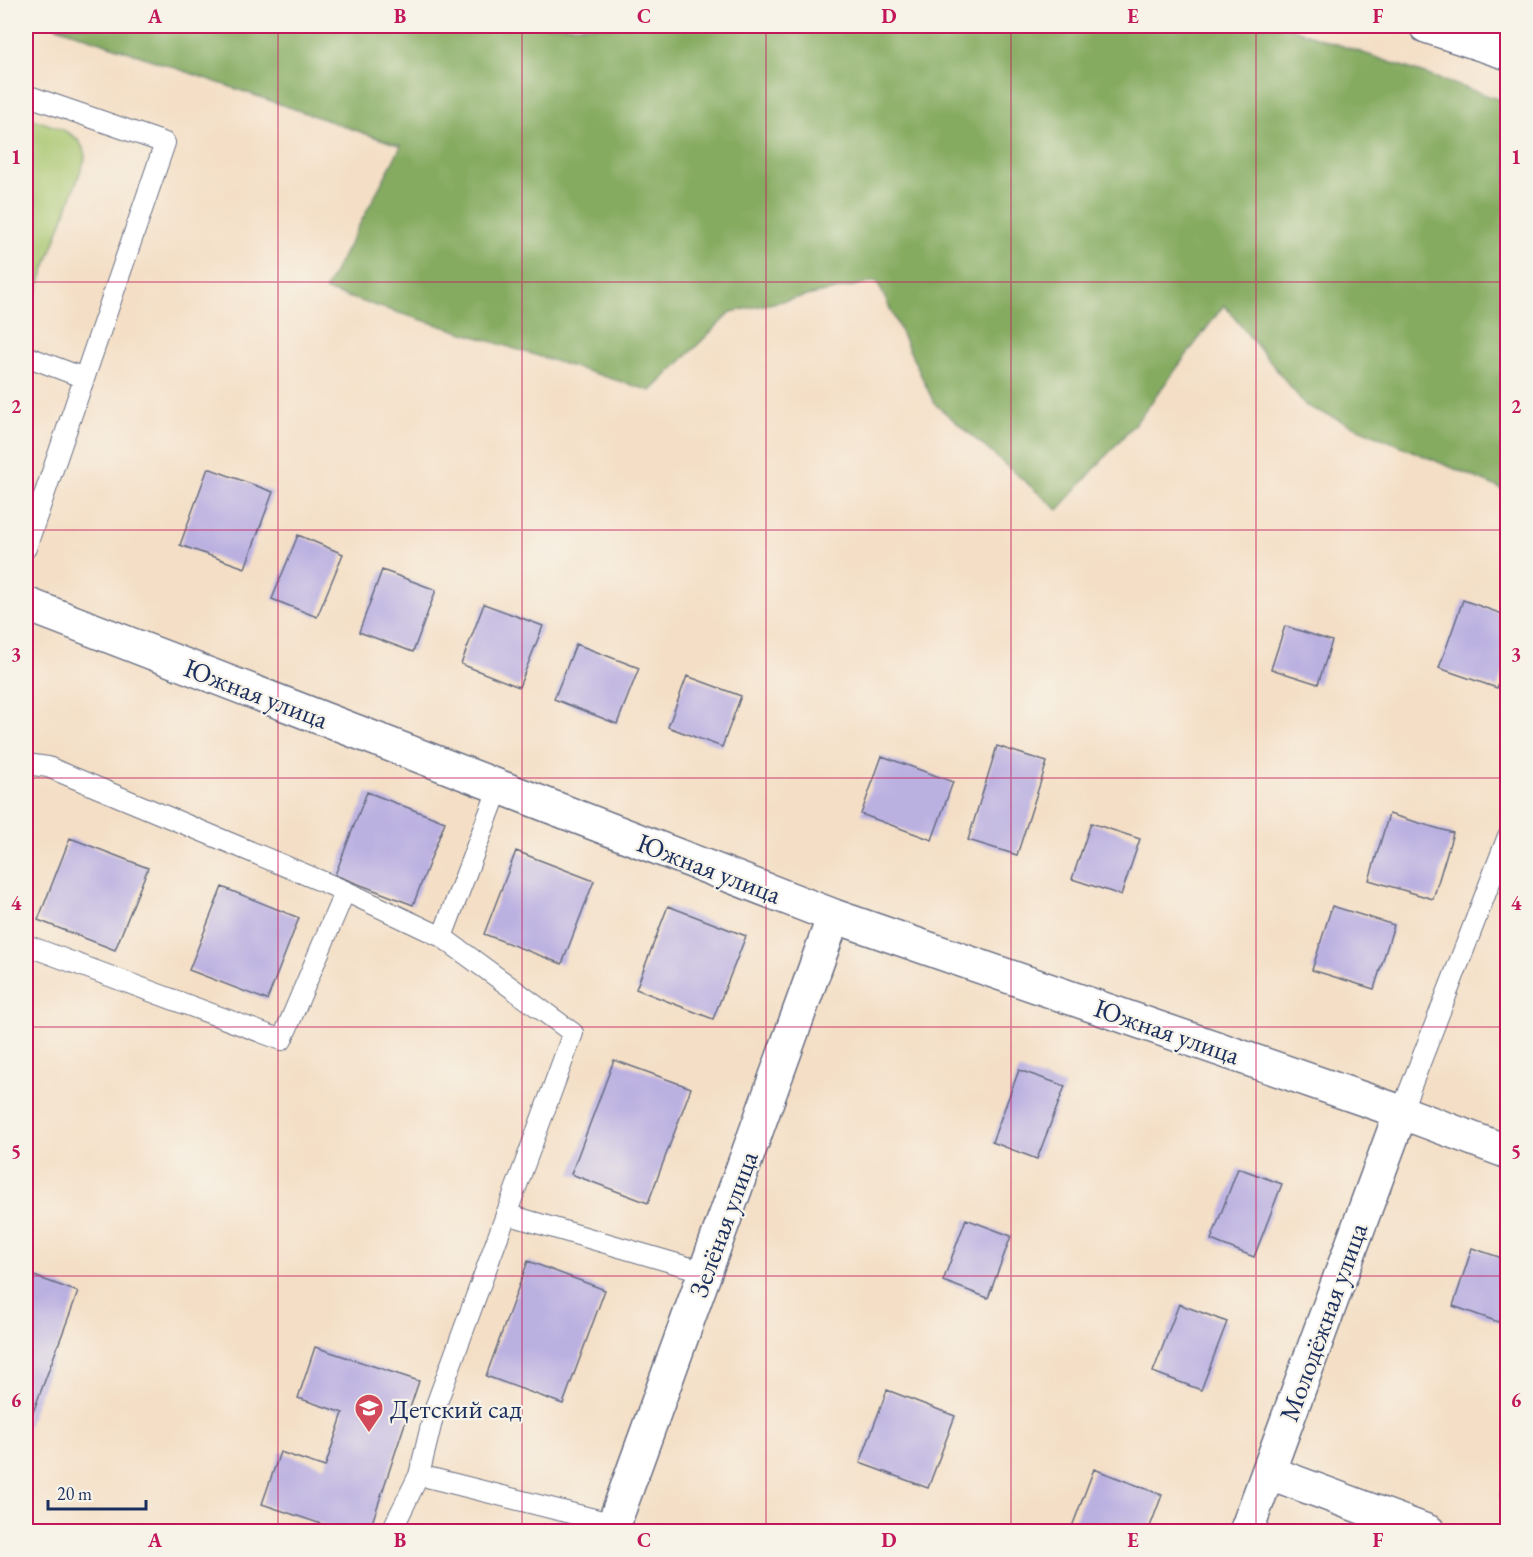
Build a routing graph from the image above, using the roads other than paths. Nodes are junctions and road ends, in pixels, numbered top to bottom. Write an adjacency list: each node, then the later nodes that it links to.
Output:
1 (1426, 26): 2 (street)
2 (1508, 53)
3 (26, 95): 5 (lane)
4 (26, 356): 5 (lane)
5 (84, 378): 6 (lane)
6 (26, 548)
7 (26, 604): 9 (street, Южная улица)
8 (26, 764): 11 (lane)
9 (499, 787): 12 (street, Южная улица); 13 (lane)
10 (1508, 836): 15 (lane)
11 (345, 891): 13 (lane); 14 (lane)
12 (834, 916): 15 (street, Южная улица); 18 (street, Зелёная улица)
13 (442, 937): 17 (lane)
14 (26, 945)
15 (1401, 1112): 16 (street, Южная улица); 19 (street, Молодёжная улица)
16 (1508, 1152)
17 (506, 1214): 18 (lane); 20 (lane)
18 (705, 1272): 21 (street, Зелёная улица)
19 (1268, 1472): 23 (street, Молодёжная улица); 24 (street)
20 (418, 1475): 21 (lane); 22 (lane)
21 (612, 1528)
22 (391, 1532)
23 (1246, 1532)
24 (1430, 1532)

